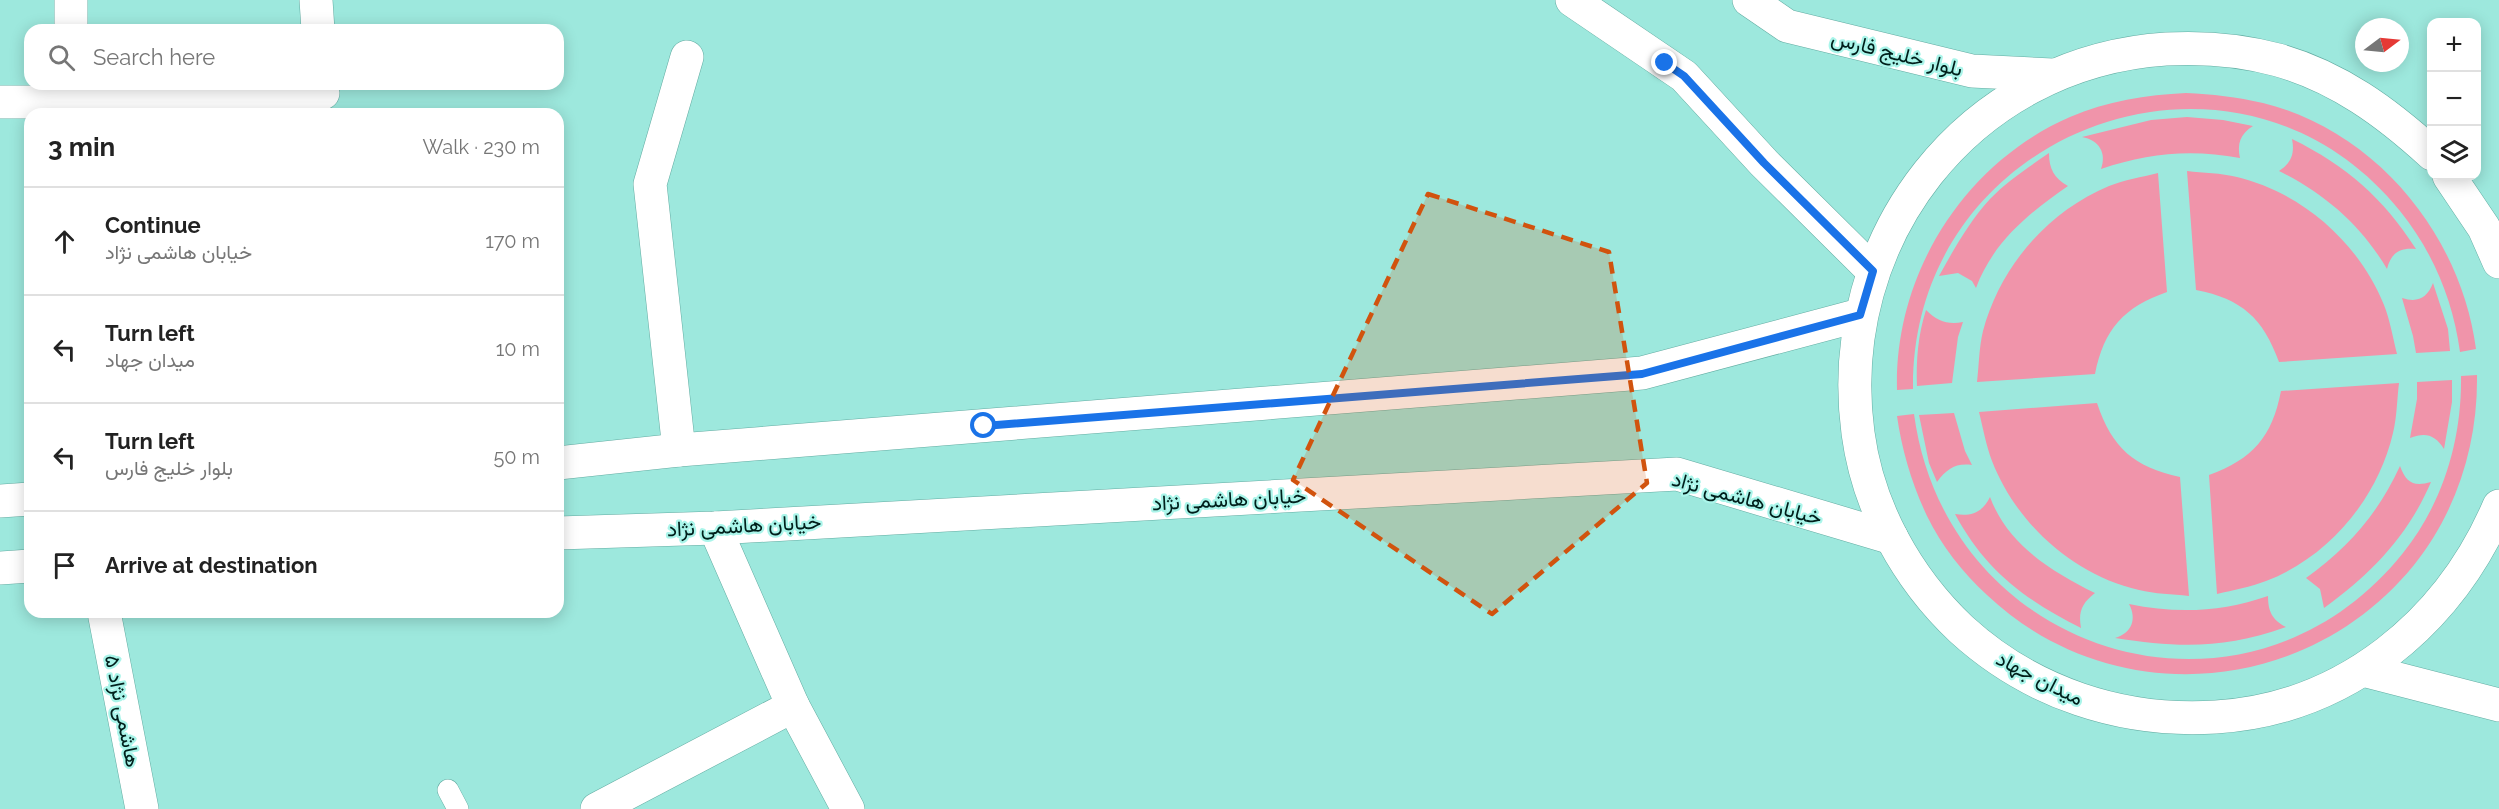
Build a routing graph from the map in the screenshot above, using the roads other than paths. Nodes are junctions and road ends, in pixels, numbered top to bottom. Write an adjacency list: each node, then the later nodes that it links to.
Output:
1 (71, 0): 5 (street)
2 (316, 0): 6 (street)
3 (1572, 0): 15 (street)
4 (1749, 0): 8 (street, بلوار خلیج فارس)
5 (71, 24)
6 (318, 24)
7 (687, 57): 17 (street)
8 (2053, 75): 12 (street, میدان جهاد); 15 (street, میدان جهاد)
9 (71, 93): 10 (street); 11 (street)
10 (323, 97)
11 (0, 102)
12 (2427, 149)
13 (2452, 180): 14 (street)
14 (2499, 262)
15 (1873, 271): 16 (street, میدان جهاد)
16 (1860, 315): 17 (street); 24 (street, میدان جهاد)
17 (679, 450): 18 (street)
18 (564, 462)
19 (24, 499): 20 (street)
20 (0, 501)
21 (2499, 506): 28 (street, میدان جهاد)
22 (715, 528): 23 (street, خیابان هاشمی نژاد); 24 (street, خیابان هاشمی نژاد); 30 (street)
23 (564, 533)
24 (1892, 538): 28 (street, میدان جهاد)
25 (24, 566): 26 (street)
26 (0, 568)
27 (105, 618): 32 (street, هاشمی نژاد ۵)
28 (2363, 670): 29 (street)
29 (2499, 705)
30 (793, 706): 34 (street); 35 (street)
31 (448, 790): 33 (lane)
32 (142, 809)
33 (458, 809)
34 (597, 809)
35 (848, 809)

